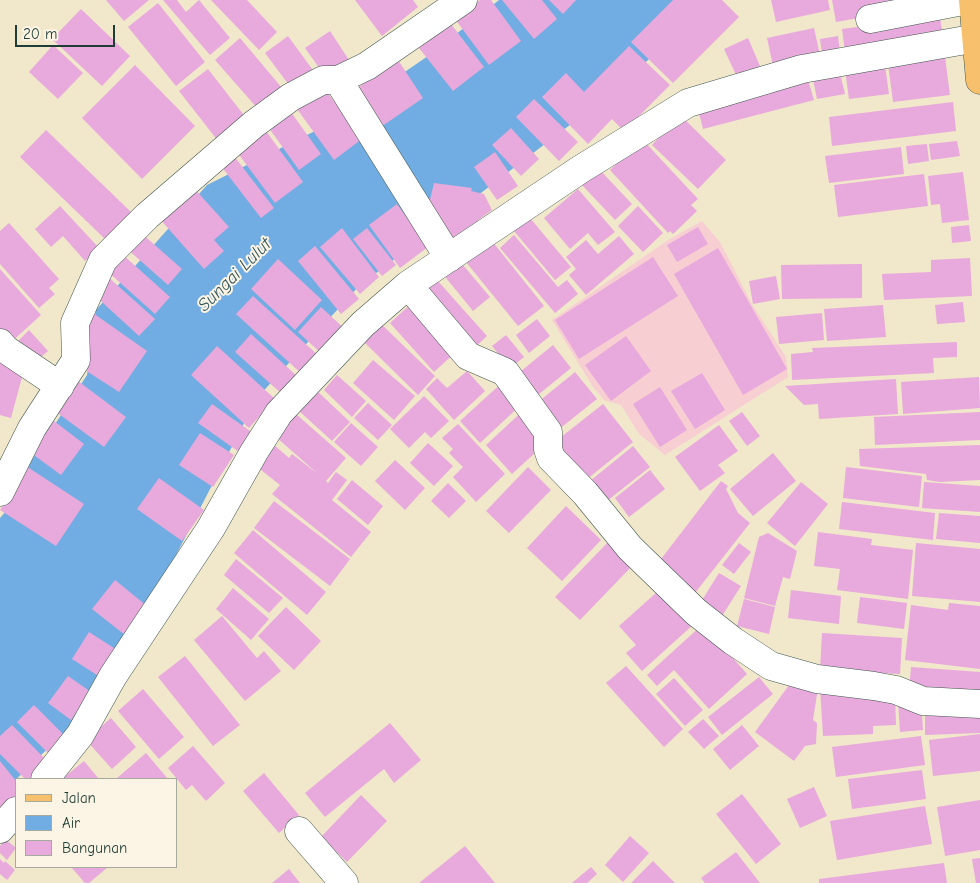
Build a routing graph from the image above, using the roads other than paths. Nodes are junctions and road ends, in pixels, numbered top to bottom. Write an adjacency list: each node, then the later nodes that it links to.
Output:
1 (462, 0): 7 (street)
2 (968, 0): 4 (street)
3 (973, 0): 5 (main road)
4 (870, 19)
5 (976, 38): 6 (main road); 8 (street)
6 (980, 80)
7 (342, 86): 8 (street); 11 (street)
8 (445, 250): 9 (street)
9 (408, 285): 13 (street); 14 (street)
10 (0, 343): 11 (street)
11 (60, 386): 12 (street)
12 (0, 492)
13 (980, 704)
14 (46, 778)
15 (15, 812): 16 (street)
16 (0, 829)
17 (299, 831): 18 (street)
18 (344, 883)

